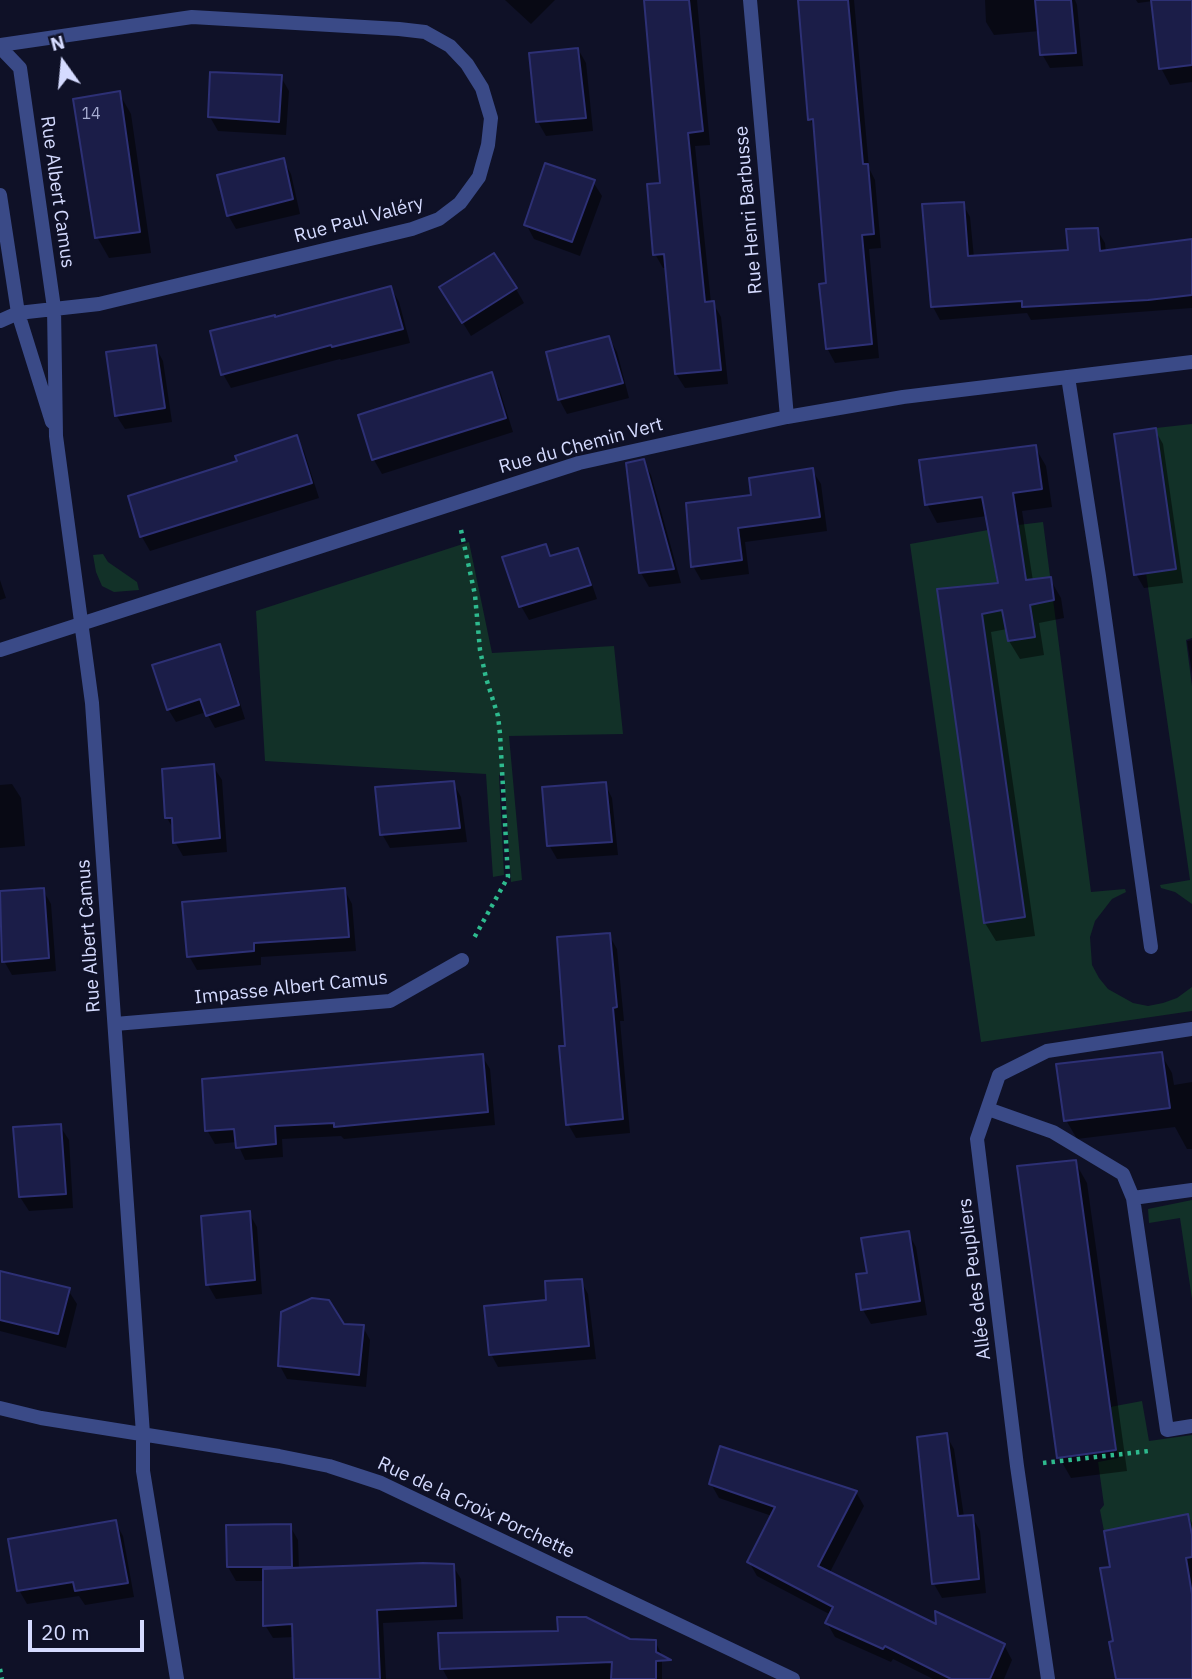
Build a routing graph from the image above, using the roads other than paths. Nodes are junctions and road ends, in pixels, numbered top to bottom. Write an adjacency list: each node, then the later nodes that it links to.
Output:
1 (750, 0): 9 (street, Rue Henri Barbusse)
2 (0, 46): 4 (street, Rue Albert Camus); 4 (street, Rue Paul Valéry)
3 (0, 195): 5 (street, Rue Albert Camus)
4 (54, 308): 5 (street); 10 (street, Rue Albert Camus)
5 (18, 313): 6 (street); 10 (street, Rue Albert Camus)
6 (0, 321)
7 (1192, 362): 8 (street, Rue du Chemin Vert)
8 (1068, 377): 9 (street, Rue du Chemin Vert); 13 (street)
9 (787, 417): 11 (street, Rue du Chemin Vert)
10 (56, 436): 11 (street, Rue Albert Camus)
11 (82, 624): 12 (street, Rue du Chemin Vert); 15 (street, Rue Albert Camus)
12 (0, 650)
13 (1151, 947)
14 (462, 960): 15 (street, Impasse Albert Camus)
15 (115, 1024): 22 (street, Rue Albert Camus)
16 (1192, 1029): 17 (street, Allée des Peupliers)
17 (988, 1109): 19 (street); 25 (street, Allée des Peupliers)
18 (1192, 1190): 19 (street)
19 (1133, 1198): 21 (street)
20 (0, 1408): 22 (street, Rue de la Croix Porchette)
21 (1192, 1426)
22 (144, 1434): 23 (street, Rue Albert Camus); 24 (street, Rue de la Croix Porchette)
23 (177, 1679)
24 (793, 1679)
25 (1048, 1679)

